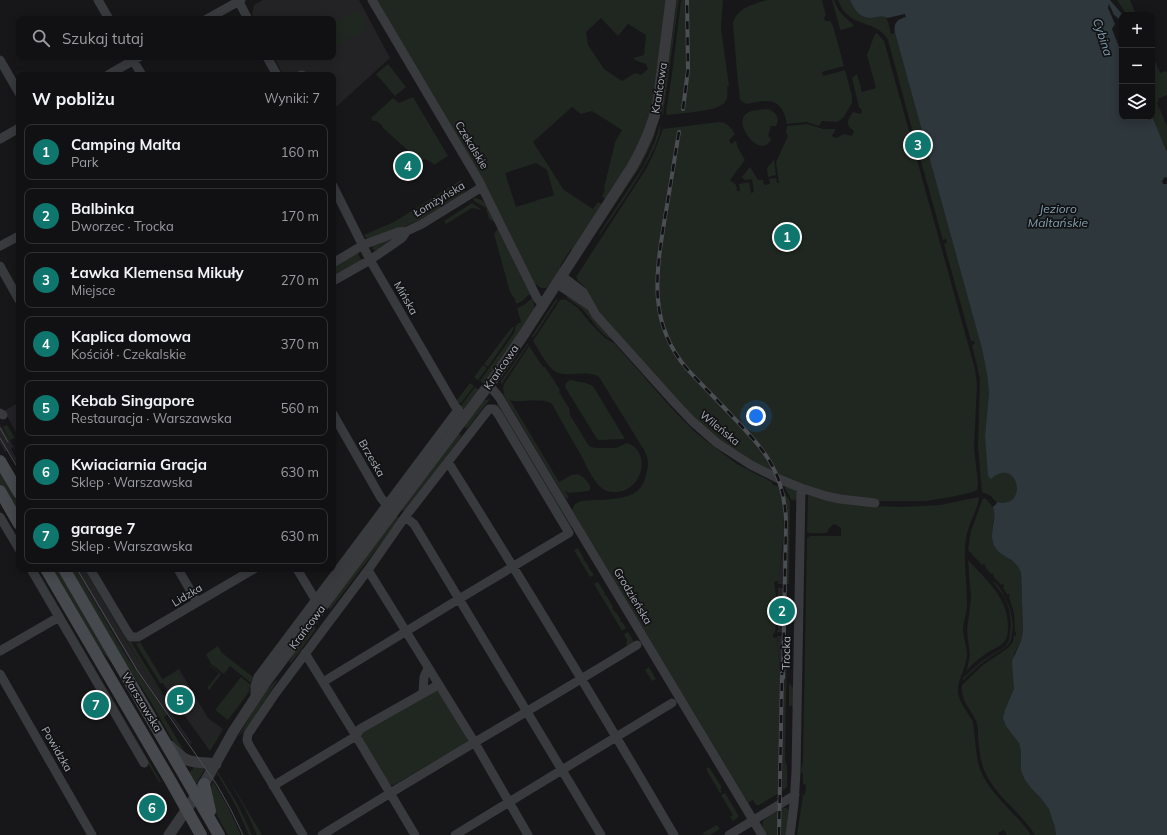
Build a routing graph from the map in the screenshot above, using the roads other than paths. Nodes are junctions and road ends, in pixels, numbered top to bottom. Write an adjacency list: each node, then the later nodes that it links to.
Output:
1 (98, 0): 5 (street)
2 (239, 0): 6 (street); 7 (street)
3 (372, 0): 18 (street, Czekalskie)
4 (671, 0): 28 (street, Krańcowa)
5 (107, 16)
6 (212, 16)
7 (247, 16)
8 (0, 60): 15 (street)
9 (132, 60): 12 (street)
10 (136, 60): 13 (street)
11 (270, 60): 14 (street)
12 (113, 72)
13 (141, 72)
14 (276, 72)
15 (16, 88)
16 (16, 130): 17 (street)
17 (0, 139)
18 (482, 187): 20 (street, Łomżyńska); 30 (street, Czekalskie)
19 (336, 192): 23 (street, Mińska)
20 (407, 231): 23 (street, Łomżyńska); 24 (street, Łomżyńska)
21 (16, 238): 22 (street)
22 (0, 246)
23 (363, 246): 24 (street, Mińska); 25 (street, Łomżyńska)
24 (370, 260): 27 (street, Łomżyńska); 32 (street, Mińska)
25 (336, 261)
26 (0, 266): 29 (street)
27 (336, 279)
28 (559, 280): 30 (street, Krańcowa); 37 (street, Wileńska)
29 (16, 295)
30 (543, 305): 31 (street, Krańcowa)
31 (489, 385): 32 (street, Krańcowa); 85 (street, Grodzieńska)
32 (461, 414): 40 (street, Krańcowa)
33 (336, 419): 40 (street, Brzeska)
34 (0, 461): 36 (main road)
35 (448, 462): 42 (street, Krańcowa); 45 (street); 45 (street, Krańcowa)
36 (16, 488)
37 (801, 488): 39 (street, Wileńska); 81 (street, Trocka)
38 (0, 491): 43 (main road)
39 (875, 503)
40 (391, 508): 56 (street, Krańcowa)
41 (0, 517): 44 (street)
42 (405, 517): 46 (street, Krańcowa); 54 (street)
43 (16, 519)
44 (16, 544)
45 (513, 566): 54 (street); 64 (street)
46 (368, 570): 58 (street); 61 (street, Krańcowa)
47 (33, 572): 57 (street)
48 (48, 572): 77 (main road, Warszawska)
49 (66, 572): 72 (main road, Warszawska)
50 (92, 572): 55 (street, Lidzka)
51 (180, 572): 55 (street)
52 (249, 572): 55 (street, Lidzka)
53 (298, 572): 56 (street)
54 (459, 599): 58 (street); 69 (street)
55 (197, 602)
56 (318, 605): 75 (street, Krańcowa)
57 (59, 617): 60 (street); 74 (street)
58 (406, 631): 62 (street); 65 (street)
59 (637, 645): 64 (street)
60 (0, 651)
61 (305, 654): 65 (street); 79 (street, Krańcowa)
62 (428, 668): 66 (street); 67 (street)
63 (0, 674): 87 (street, Powidzka)
64 (581, 680): 69 (street); 71 (street)
65 (323, 682): 70 (street)
66 (438, 685): 67 (street); 73 (street)
67 (423, 693): 70 (street)
68 (672, 703): 71 (street)
69 (527, 712): 73 (street); 76 (street)
70 (356, 736): 79 (street); 80 (street)
71 (617, 737): 76 (street); 96 (street)
72 (163, 738): 75 (street); 82 (main road, Warszawska)
73 (474, 743): 80 (street); 83 (street)
74 (144, 763)
75 (216, 764): 78 (street, Krańcowa)
76 (563, 770): 83 (street); 95 (street)
77 (170, 780): 82 (main road); 84 (main road, Warszawska)
78 (204, 784): 82 (street, Krańcowa); 89 (main road)
79 (273, 786): 90 (street)
80 (390, 793): 91 (street); 92 (street)
81 (795, 795): 85 (street); 99 (street, Trocka)
82 (196, 796): 84 (street, Krańcowa); 89 (main road, Warszawska)
83 (509, 803): 93 (street); 94 (street)
84 (186, 810): 86 (main road, Warszawska); 88 (street, Krańcowa)
85 (753, 820): 97 (street); 98 (street, Grodzieńska)
86 (202, 831): 89 (main road)
87 (92, 835)
88 (169, 835)
89 (219, 835)
90 (303, 835)
91 (322, 835)
92 (415, 835)
93 (455, 835)
94 (528, 835)
95 (601, 835)
96 (674, 835)
97 (729, 835)
98 (762, 835)
99 (790, 835)

